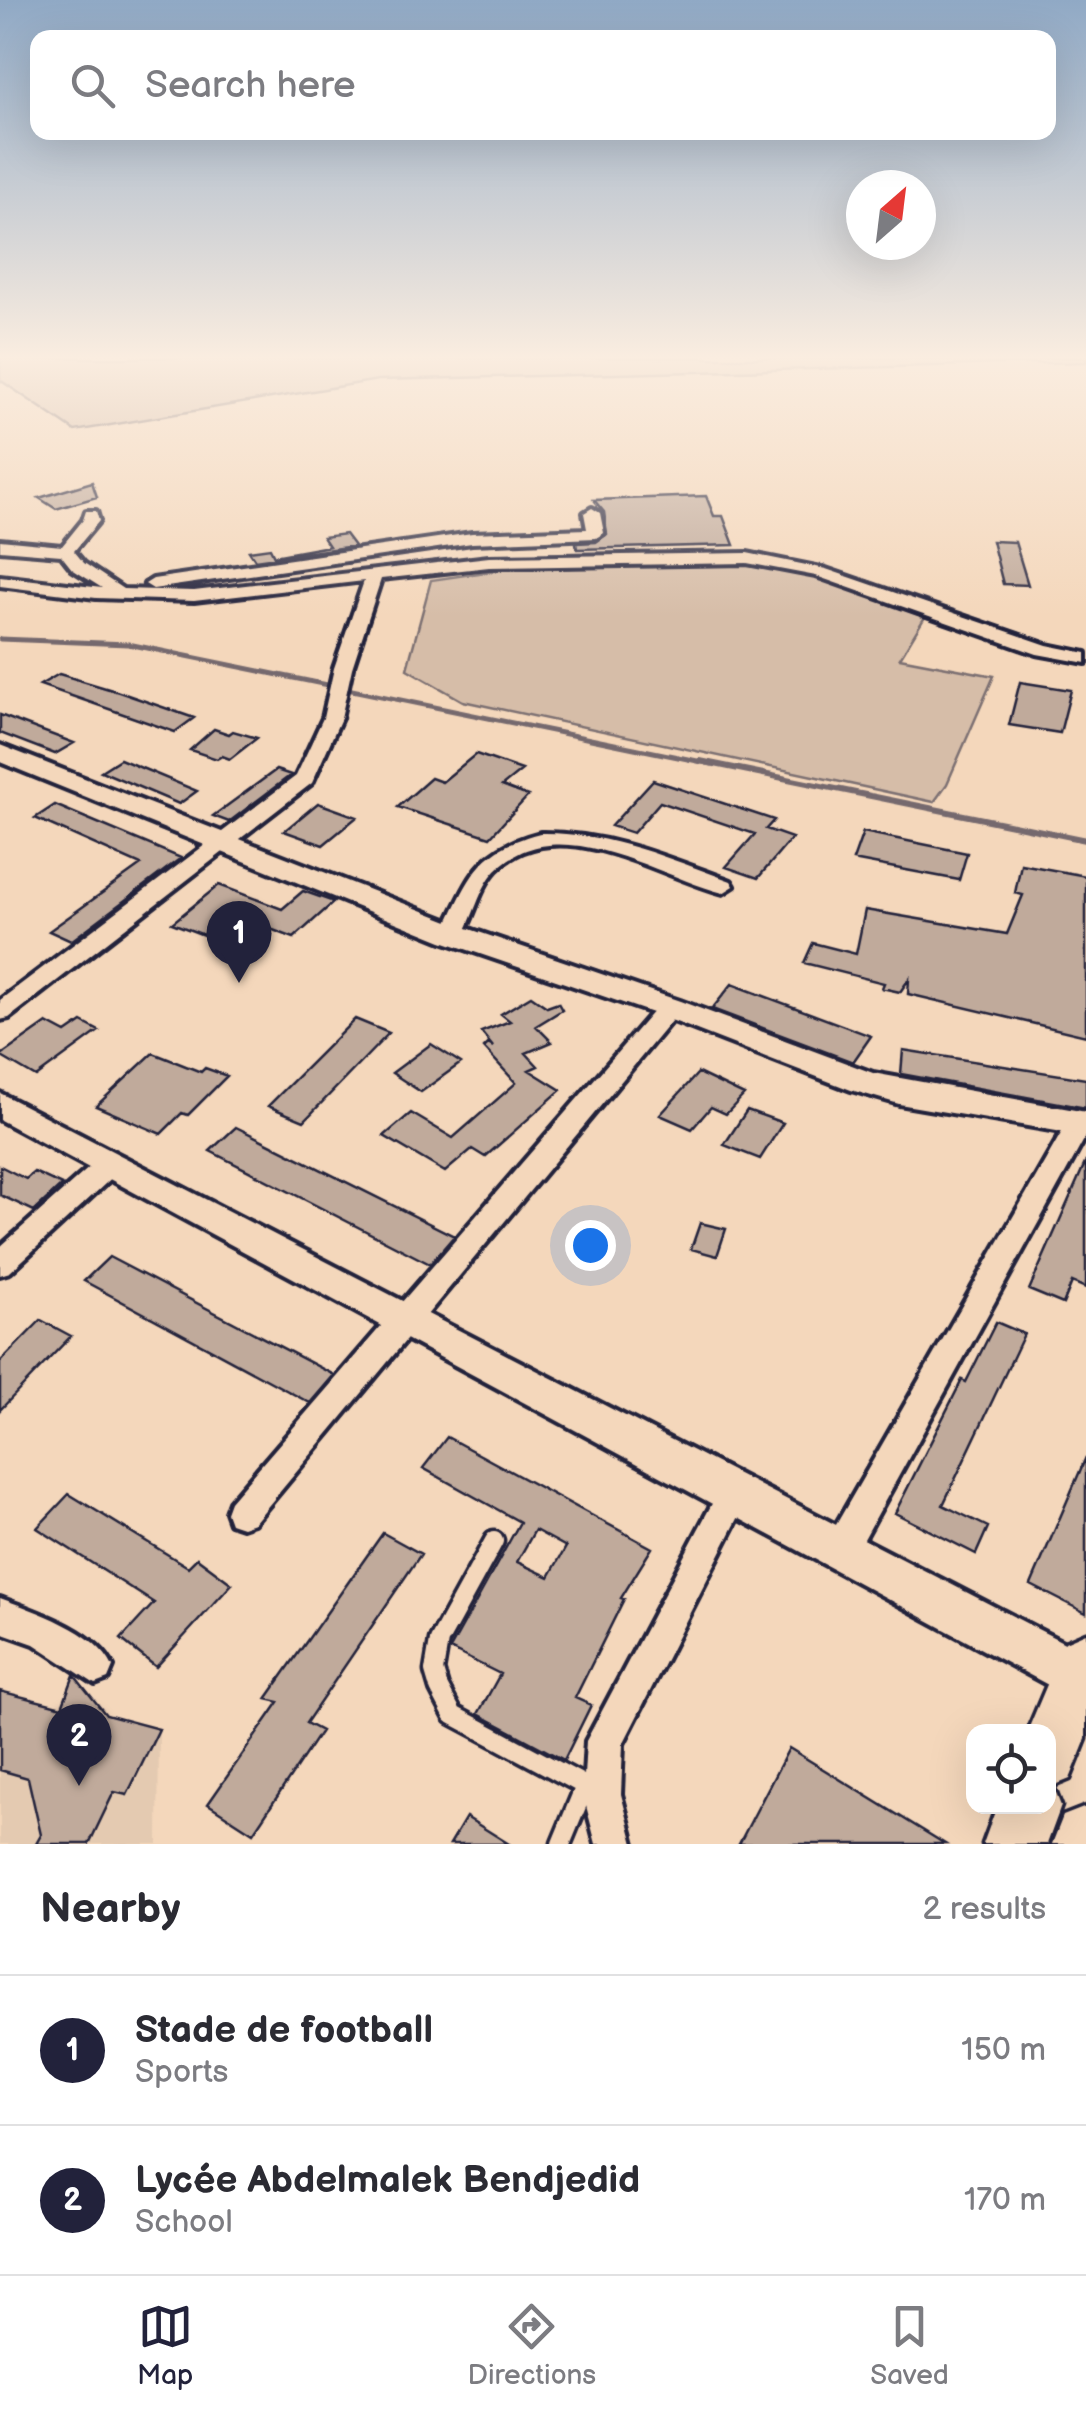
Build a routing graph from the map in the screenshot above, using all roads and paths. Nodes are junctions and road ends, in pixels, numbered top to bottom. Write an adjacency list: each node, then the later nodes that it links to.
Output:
1 (592, 513): 9 (street)
2 (91, 514): 4 (street)
3 (0, 545): 4 (street)
4 (66, 551): 6 (street)
5 (25, 562): 6 (street)
6 (78, 566): 9 (street)
7 (374, 576): 10 (street); 11 (street); 13 (street)
8 (0, 581): 10 (street)
9 (115, 589): 10 (street)
10 (96, 592)
11 (1086, 658)
12 (0, 753): 13 (street)
13 (222, 840): 15 (street); 17 (street)
14 (723, 886): 15 (street)
15 (453, 934): 16 (street)
16 (669, 1008): 19 (street); 22 (street)
17 (0, 1012)
18 (0, 1105): 20 (street)
19 (1083, 1124): 26 (street)
20 (110, 1164): 21 (street); 22 (street)
21 (0, 1264)
22 (402, 1320): 23 (street); 24 (street)
23 (736, 1491): 26 (street); 31 (street)
24 (242, 1512)
25 (494, 1541): 31 (lane)
26 (841, 1548): 29 (street)
27 (0, 1616): 28 (street)
28 (95, 1666)
29 (1083, 1669): 30 (main road)
30 (1056, 1737)
31 (594, 1790): 33 (lane); 34 (street)
32 (1027, 1814): 35 (main road)
33 (561, 1844)
34 (616, 1844)
35 (1015, 1844)

